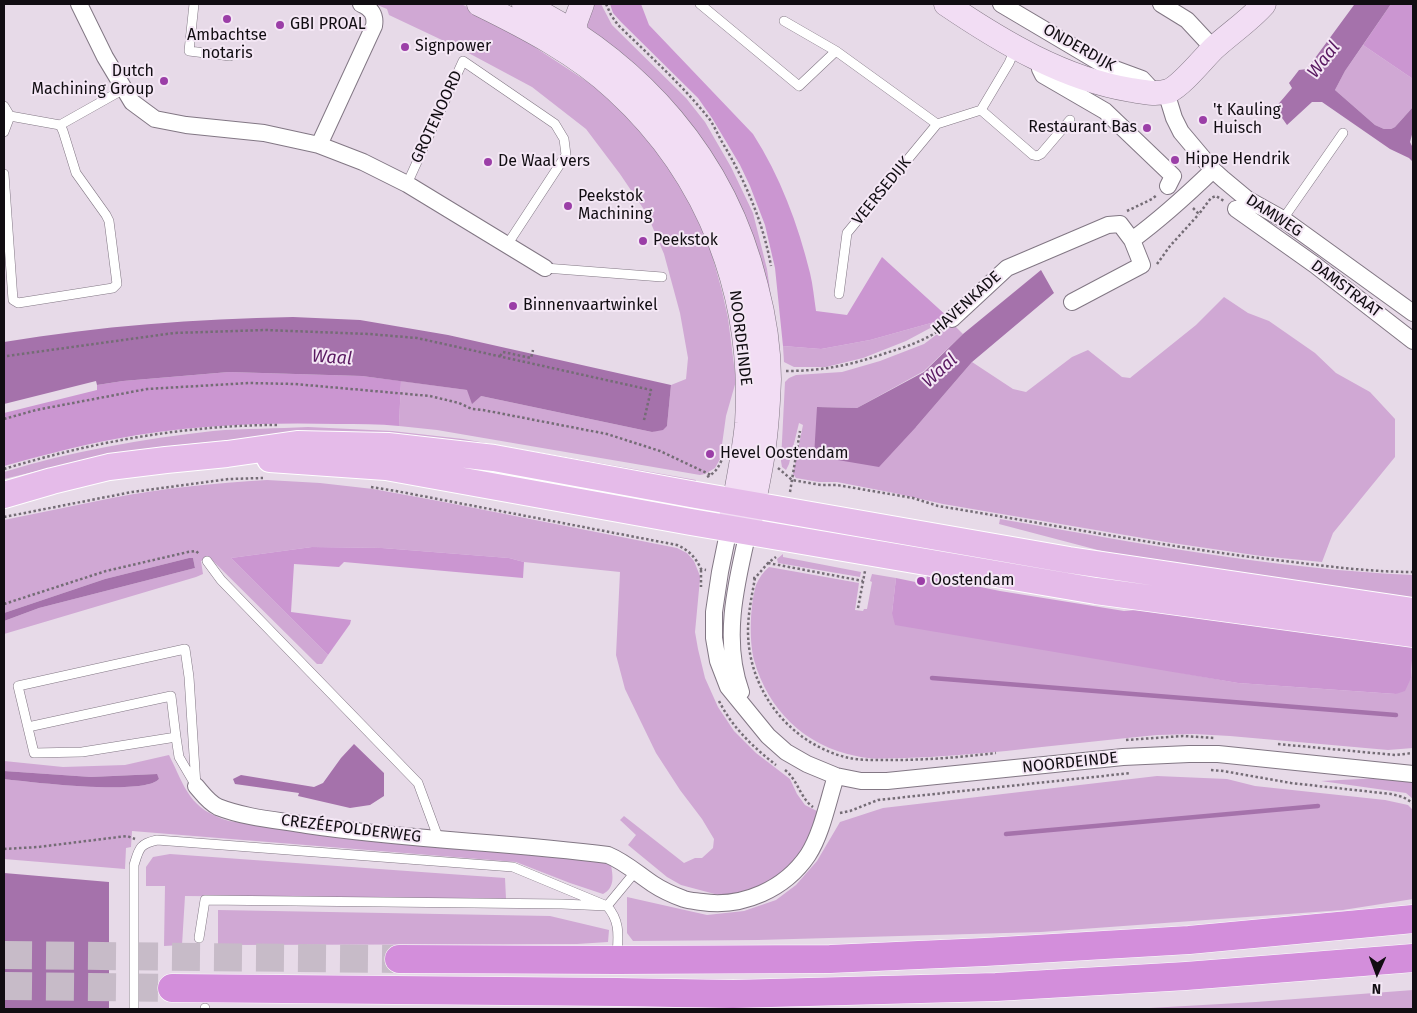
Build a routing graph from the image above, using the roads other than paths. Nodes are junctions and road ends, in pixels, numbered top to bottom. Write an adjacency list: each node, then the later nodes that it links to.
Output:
1 (79, 4): 20 (street, GROTENOORD)
2 (194, 4): 18 (lane)
3 (361, 4): 30 (street)
4 (479, 4): 48 (main road, NOORDEINDE)
5 (558, 4): 12 (main road)
6 (582, 4): 14 (main road)
7 (700, 4): 17 (lane)
8 (946, 4): 15 (main road)
9 (1001, 4): 21 (street, ONDERDIJK)
10 (1161, 4): 16 (street)
11 (1264, 4): 16 (main road)
12 (527, 5): 14 (main road, NOORDEINDE)
13 (784, 21): 17 (lane)
14 (576, 34): 48 (main road, NOORDEINDE)
15 (1017, 47): 19 (main road); 23 (lane)
16 (1214, 48): 21 (main road)
17 (836, 51): 26 (lane)
18 (230, 56)
19 (1043, 60): 21 (main road); 34 (street)
20 (124, 89): 27 (lane); 30 (street, GROTENOORD)
21 (1160, 92): 31 (street, DAMWEG)
22 (4, 106): 24 (lane)
23 (980, 110): 25 (lane); 26 (lane)
24 (10, 116): 27 (lane); 28 (lane)
25 (1070, 120)
26 (937, 124): 41 (lane, VEERSEDIJK)
27 (60, 125): 32 (lane)
28 (4, 132)
29 (1343, 133): 36 (lane)
30 (319, 146): 33 (street, GROTENOORD)
31 (1213, 170): 36 (street, DAMWEG); 37 (street)
32 (4, 174)
33 (407, 184): 38 (street, GROTENOORD); 38 (lane, GROTENOORD)
34 (1168, 186)
35 (1236, 209): 45 (street, DAMSTRAAT)
36 (1284, 219): 43 (street, DAMWEG)
37 (1132, 240): 42 (street); 44 (street, HAVENKADE)
38 (507, 245): 39 (street, GROTENOORD)
39 (544, 268): 40 (lane, GROTENOORD)
40 (662, 278)
41 (840, 294)
42 (1072, 302)
43 (1413, 313)
44 (952, 319)
45 (1413, 341)
46 (227, 454): 47 (main road); 48 (main road); 49 (main road)
47 (4, 496)
48 (744, 503): 49 (main road, NOORDEINDE); 51 (main road)
49 (738, 530): 52 (main road); 53 (street, NOORDEINDE); 53 (street, NOORDEINDE)
50 (207, 561): 59 (lane)
51 (1413, 611)
52 (1413, 634)
53 (749, 713): 57 (street, NOORDEINDE)
54 (28, 727): 55 (lane); 55 (lane); 58 (lane)
55 (176, 737): 58 (lane)
56 (1413, 774): 57 (street, NOORDEINDE)
57 (836, 776): 60 (street, CREZÉEPOLDERWEG)
58 (196, 786): 59 (street, CREZÉEPOLDERWEG)
59 (439, 840): 60 (street, CREZÉEPOLDERWEG)
60 (636, 871): 61 (lane)
61 (607, 906): 63 (lane); 66 (lane); 68 (lane)
62 (1413, 919): 66 (highway)
63 (199, 938)
64 (1413, 958): 67 (highway)
65 (399, 959): 66 (highway)
66 (617, 960)
67 (172, 988)
68 (134, 1009)

